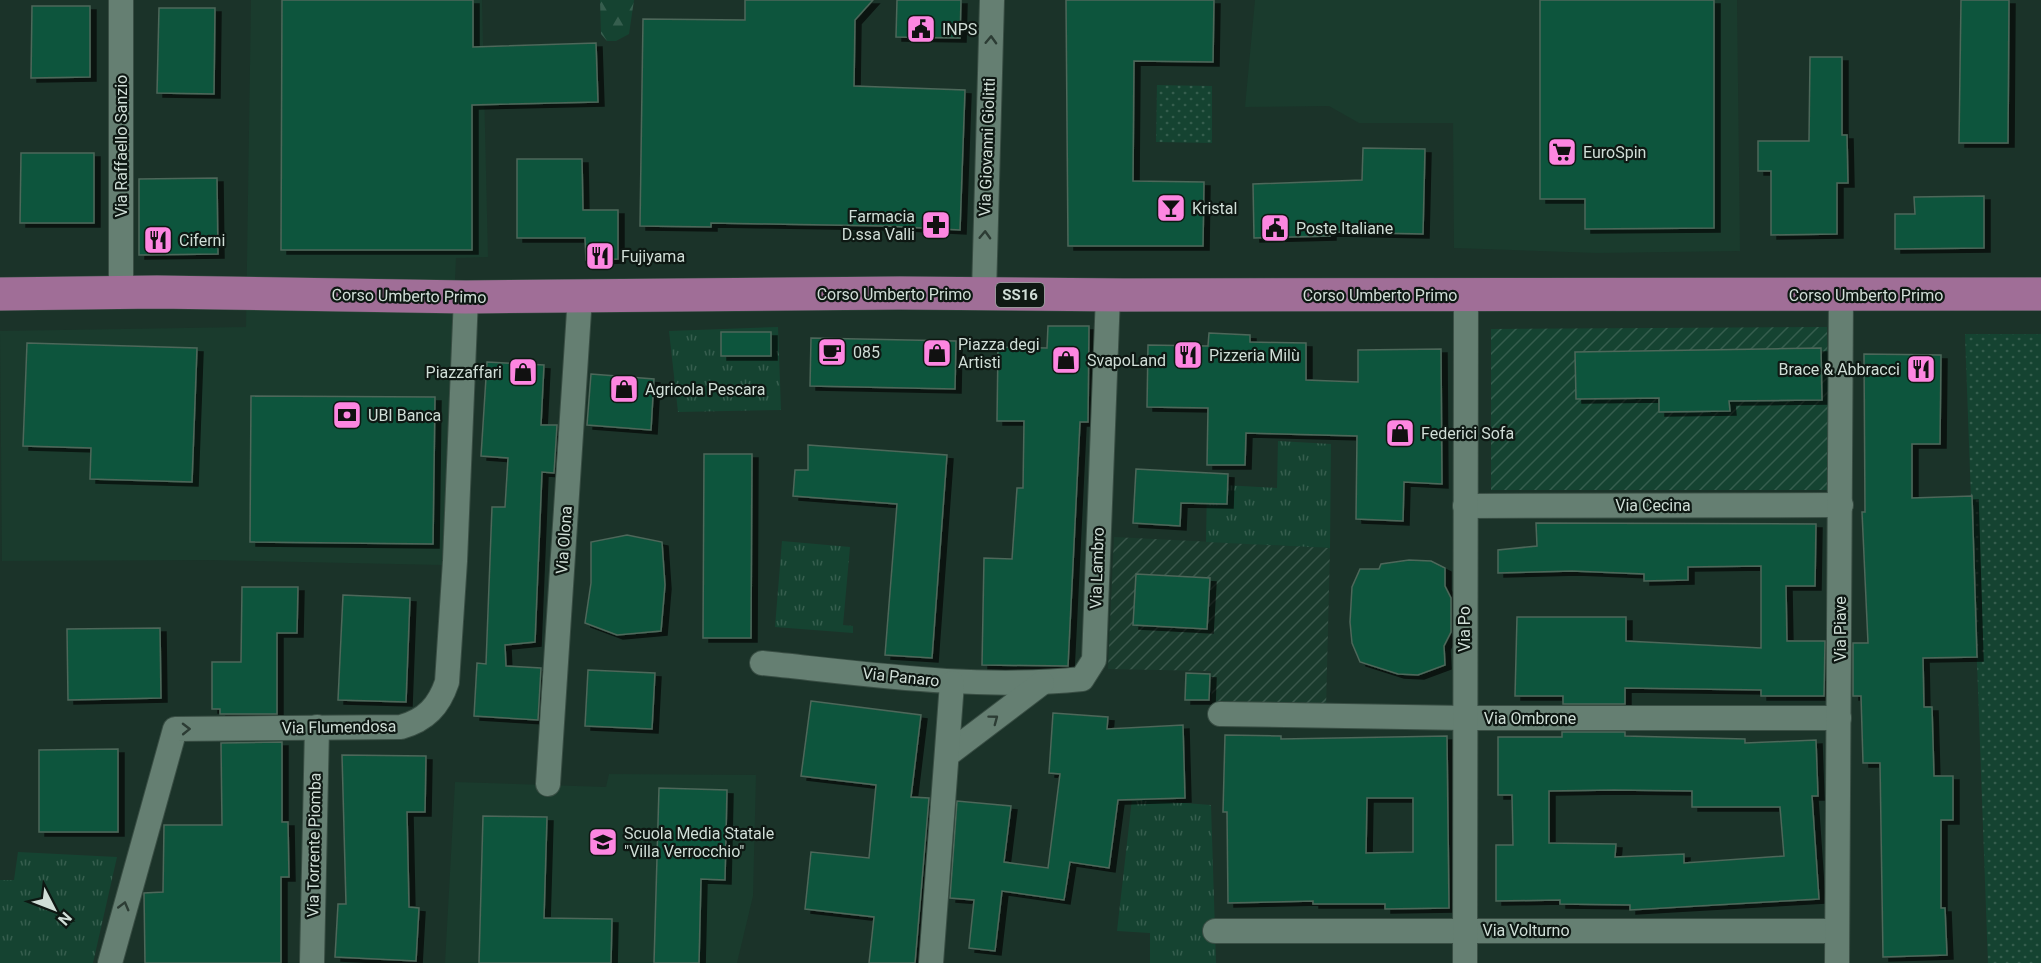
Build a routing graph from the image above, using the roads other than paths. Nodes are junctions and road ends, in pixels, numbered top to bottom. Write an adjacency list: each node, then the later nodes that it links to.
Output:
1 (121, 0): 3 (street, Via Raffaello Sanzio)
2 (992, 0): 4 (street, Via Giovanni Giolitti, one-way to 2)
3 (122, 292): 5 (main road, Corso Umberto Primo / SS16); 11 (main road, Corso Umberto Primo / SS16)
4 (984, 293): 8 (main road, Corso Umberto Primo / SS16); 9 (main road, Corso Umberto Primo / SS16)
5 (0, 294)
6 (1466, 294): 8 (main road, Corso Umberto Primo / SS16); 10 (main road, Corso Umberto Primo / SS16); 13 (street, Via Po)
7 (2041, 294): 10 (main road, Corso Umberto Primo / SS16)
8 (1108, 295): 16 (street, Via Lambro)
9 (580, 296): 11 (main road, Corso Umberto Primo / SS16); 22 (street, Via Olona)
10 (1841, 296): 12 (street, Via Piave)
11 (466, 297): 20 (street, Via Flumendosa)
12 (1841, 505): 13 (street, Via Cecina); 19 (street, Via Piave)
13 (1464, 506): 18 (street, Via Po)
14 (762, 663): 15 (street, Via Panaro)
15 (952, 683): 16 (street, Via Panaro); 21 (street)
16 (1041, 683): 21 (street, one-way to 16)
17 (1220, 714): 18 (street, Via Ombrone)
18 (1464, 718): 19 (street, Via Ombrone); 23 (street, Via Po)
19 (1839, 718): 25 (street, Via Piave)
20 (317, 727): 26 (street, Via Flumendosa, one-way to 20); 27 (street, Via Torrente Piomba)
21 (948, 755): 28 (street)
22 (548, 784)
23 (1465, 930): 24 (street, Via Volturno); 25 (street, Via Volturno); 29 (street, Via Po)
24 (1215, 931)
25 (1837, 932): 30 (street, Via Piave)
26 (110, 963)
27 (312, 963)
28 (931, 963)
29 (1465, 963)
30 (1838, 963)

